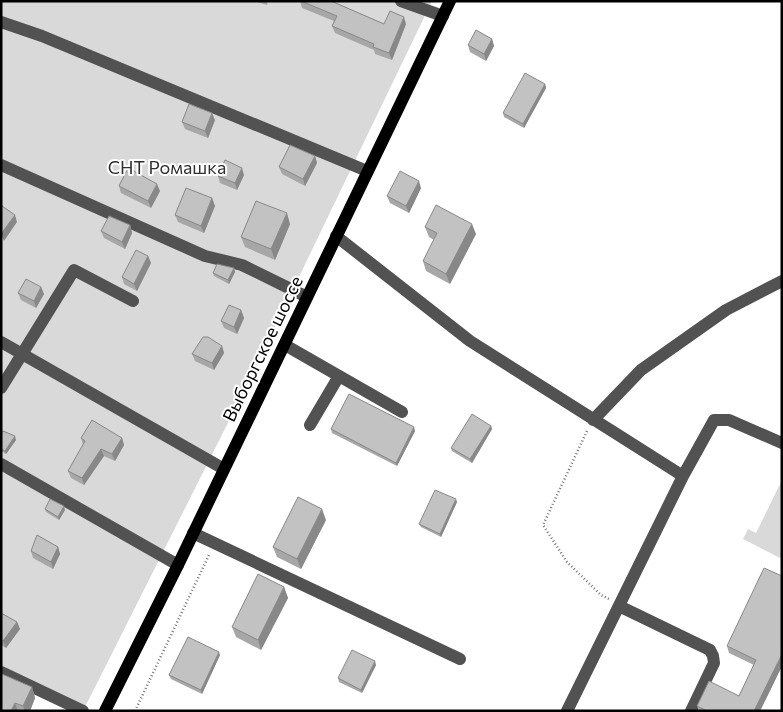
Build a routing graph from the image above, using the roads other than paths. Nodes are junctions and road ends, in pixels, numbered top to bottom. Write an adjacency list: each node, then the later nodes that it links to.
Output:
1 (401, 1): 3 (street)
2 (450, 1): 3 (main road, Выборгское шоссе)
3 (443, 16): 6 (main road, Выборгское шоссе)
4 (1, 22): 6 (street)
5 (1, 165): 9 (street)
6 (367, 172): 7 (main road, Выборгское шоссе)
7 (336, 236): 9 (main road, Выборгское шоссе); 17 (street)
8 (782, 281): 17 (street)
9 (307, 298): 12 (main road, Выборгское шоссе)
10 (133, 301): 13 (street)
11 (1, 342): 13 (street)
12 (285, 345): 14 (street); 21 (main road, Выборгское шоссе)
13 (21, 354): 15 (street); 21 (street)
14 (339, 376): 16 (street); 18 (street)
15 (1, 388)
16 (402, 412)
17 (593, 420): 22 (street)
18 (310, 425)
19 (782, 443): 22 (street)
20 (1, 464): 24 (street)
21 (224, 469): 23 (main road, Выборгское шоссе)
22 (683, 476): 25 (street)
23 (194, 533): 24 (main road, Выборгское шоссе); 26 (street)
24 (178, 565): 29 (main road, Выборгское шоссе)
25 (619, 606): 30 (street); 31 (street)
26 (460, 659)
27 (1, 672): 28 (street)
28 (83, 711)
29 (105, 711)
30 (567, 711)
31 (691, 711)

